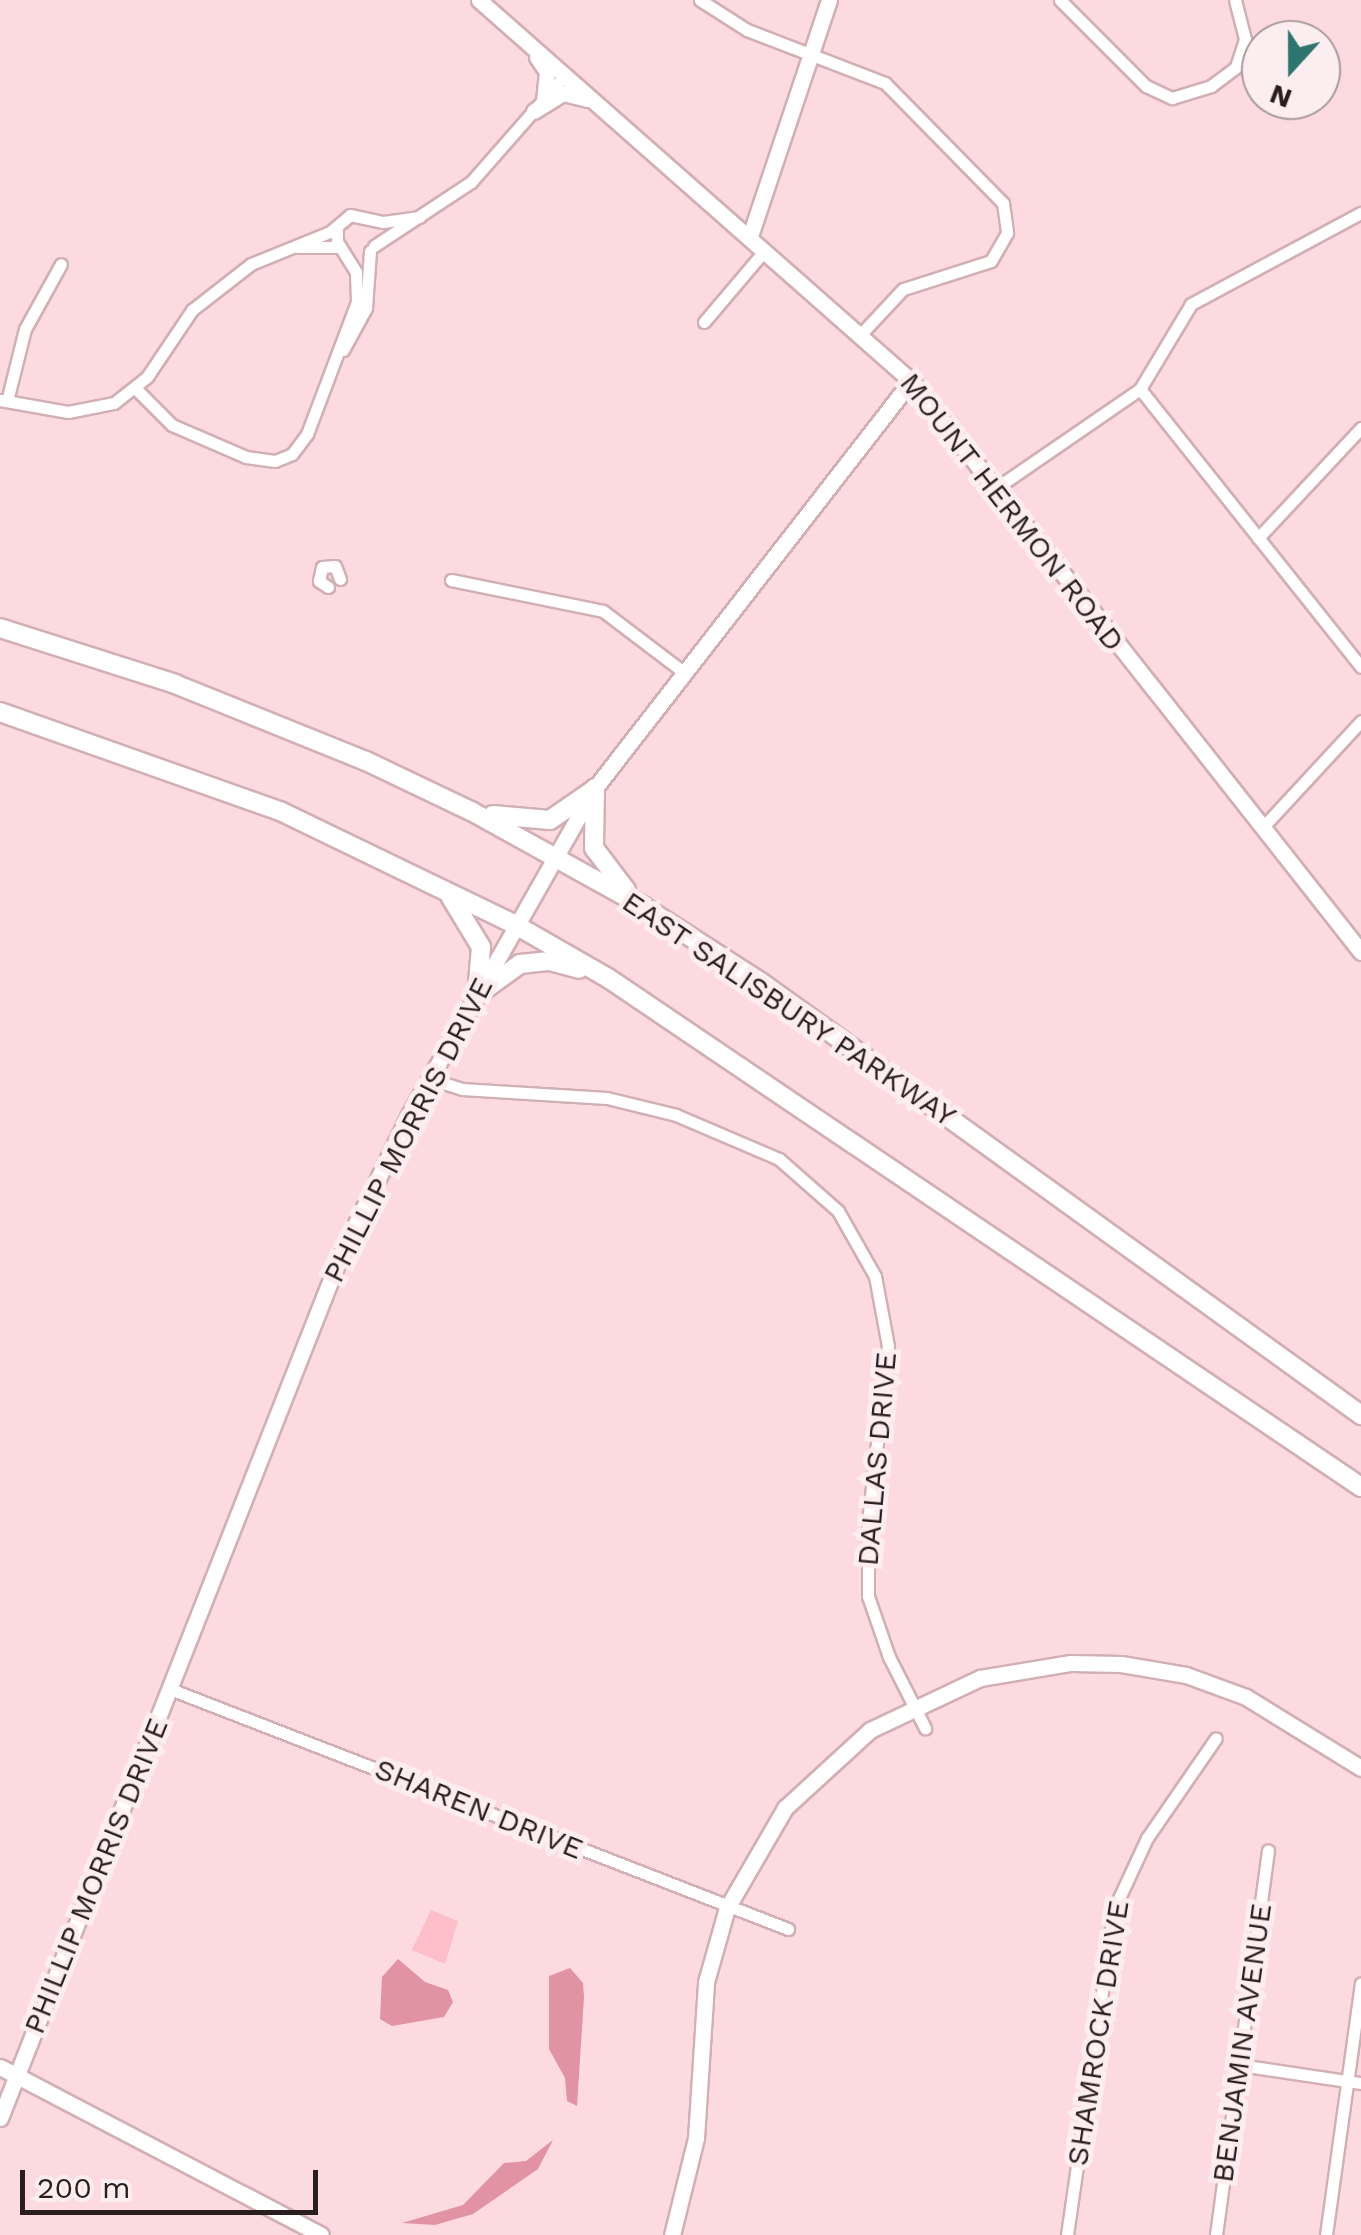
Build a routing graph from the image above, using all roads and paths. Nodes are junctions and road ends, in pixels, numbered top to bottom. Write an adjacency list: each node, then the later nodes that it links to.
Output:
1 (479, 0): 6 (main road, MOUNT HERMON ROAD)
2 (700, 0): 7 (street)
3 (829, 0): 7 (main road)
4 (1060, 0): 5 (street)
5 (1235, 0)
6 (530, 45): 8 (main road, MOUNT HERMON ROAD); 10 (main road)
7 (810, 54): 15 (main road); 22 (street)
8 (565, 74): 9 (main road, MOUNT HERMON ROAD); 10 (street)
9 (596, 102): 10 (main road); 15 (main road, MOUNT HERMON ROAD)
10 (539, 105): 12 (street)
11 (1361, 213): 26 (street)
12 (420, 217): 13 (street); 17 (street)
13 (371, 220): 14 (street); 17 (street)
14 (338, 227): 16 (street); 18 (street)
15 (750, 236): 19 (main road, MOUNT HERMON ROAD)
16 (289, 248): 18 (street); 25 (street)
17 (372, 248): 18 (street); 23 (street)
18 (343, 250): 23 (street)
19 (764, 250): 21 (street); 22 (main road, MOUNT HERMON ROAD)
20 (60, 264): 27 (street)
21 (704, 322)
22 (861, 334): 24 (main road, MOUNT HERMON ROAD)
23 (342, 350): 25 (street)
24 (912, 381): 29 (main road, MOUNT HERMON ROAD); 36 (main road, PHILLIP MORRIS DRIVE)
25 (136, 389): 27 (street)
26 (1140, 389): 29 (street); 30 (street)
27 (4, 400)
28 (1361, 428): 30 (street)
29 (999, 486): 41 (main road, MOUNT HERMON ROAD)
30 (1258, 538): 35 (street)
31 (340, 579): 33 (street)
32 (451, 580): 36 (street)
33 (328, 587)
34 (0, 628): 40 (main road, EAST SALISBURY PARKWAY)
35 (1361, 668)
36 (682, 671): 39 (main road, PHILLIP MORRIS DRIVE)
37 (0, 712): 43 (main road)
38 (1361, 721): 41 (street)
39 (596, 788): 40 (main road); 42 (main road, PHILLIP MORRIS DRIVE); 44 (main road)
40 (470, 810): 42 (main road, EAST SALISBURY PARKWAY)
41 (1262, 828): 46 (main road, MOUNT HERMON ROAD)
42 (554, 856): 44 (main road, EAST SALISBURY PARKWAY); 45 (main road, PHILLIP MORRIS DRIVE)
43 (438, 883): 45 (main road); 48 (main road)
44 (644, 908): 50 (main road, EAST SALISBURY PARKWAY)
45 (514, 924): 47 (main road); 48 (main road, PHILLIP MORRIS DRIVE)
46 (1361, 952)
47 (608, 978): 48 (main road); 51 (main road)
48 (477, 996): 49 (main road, PHILLIP MORRIS DRIVE)
49 (430, 1079): 52 (main road, PHILLIP MORRIS DRIVE); 53 (street, DALLAS DRIVE)
50 (1361, 1415)
51 (1361, 1487)
52 (170, 1689): 58 (street, SHAREN DRIVE); 63 (main road, PHILLIP MORRIS DRIVE)
53 (912, 1705): 54 (street, DALLAS DRIVE); 56 (main road); 58 (main road)
54 (925, 1728)
55 (1216, 1738): 68 (street, SHAMROCK DRIVE)
56 (1361, 1768)
57 (1268, 1850): 61 (street, BENJAMIN AVENUE)
58 (727, 1908): 59 (street, SHAREN DRIVE); 67 (main road)
59 (788, 1929)
60 (1361, 1983): 64 (street)
61 (1240, 2065): 64 (street); 69 (street, BENJAMIN AVENUE)
62 (0, 2067): 63 (main road)
63 (17, 2076): 65 (main road, PHILLIP MORRIS DRIVE); 66 (main road)
64 (1354, 2082): 70 (street)
65 (0, 2118)
66 (321, 2235)
67 (672, 2235)
68 (1067, 2235)
69 (1216, 2235)
70 (1326, 2235)

